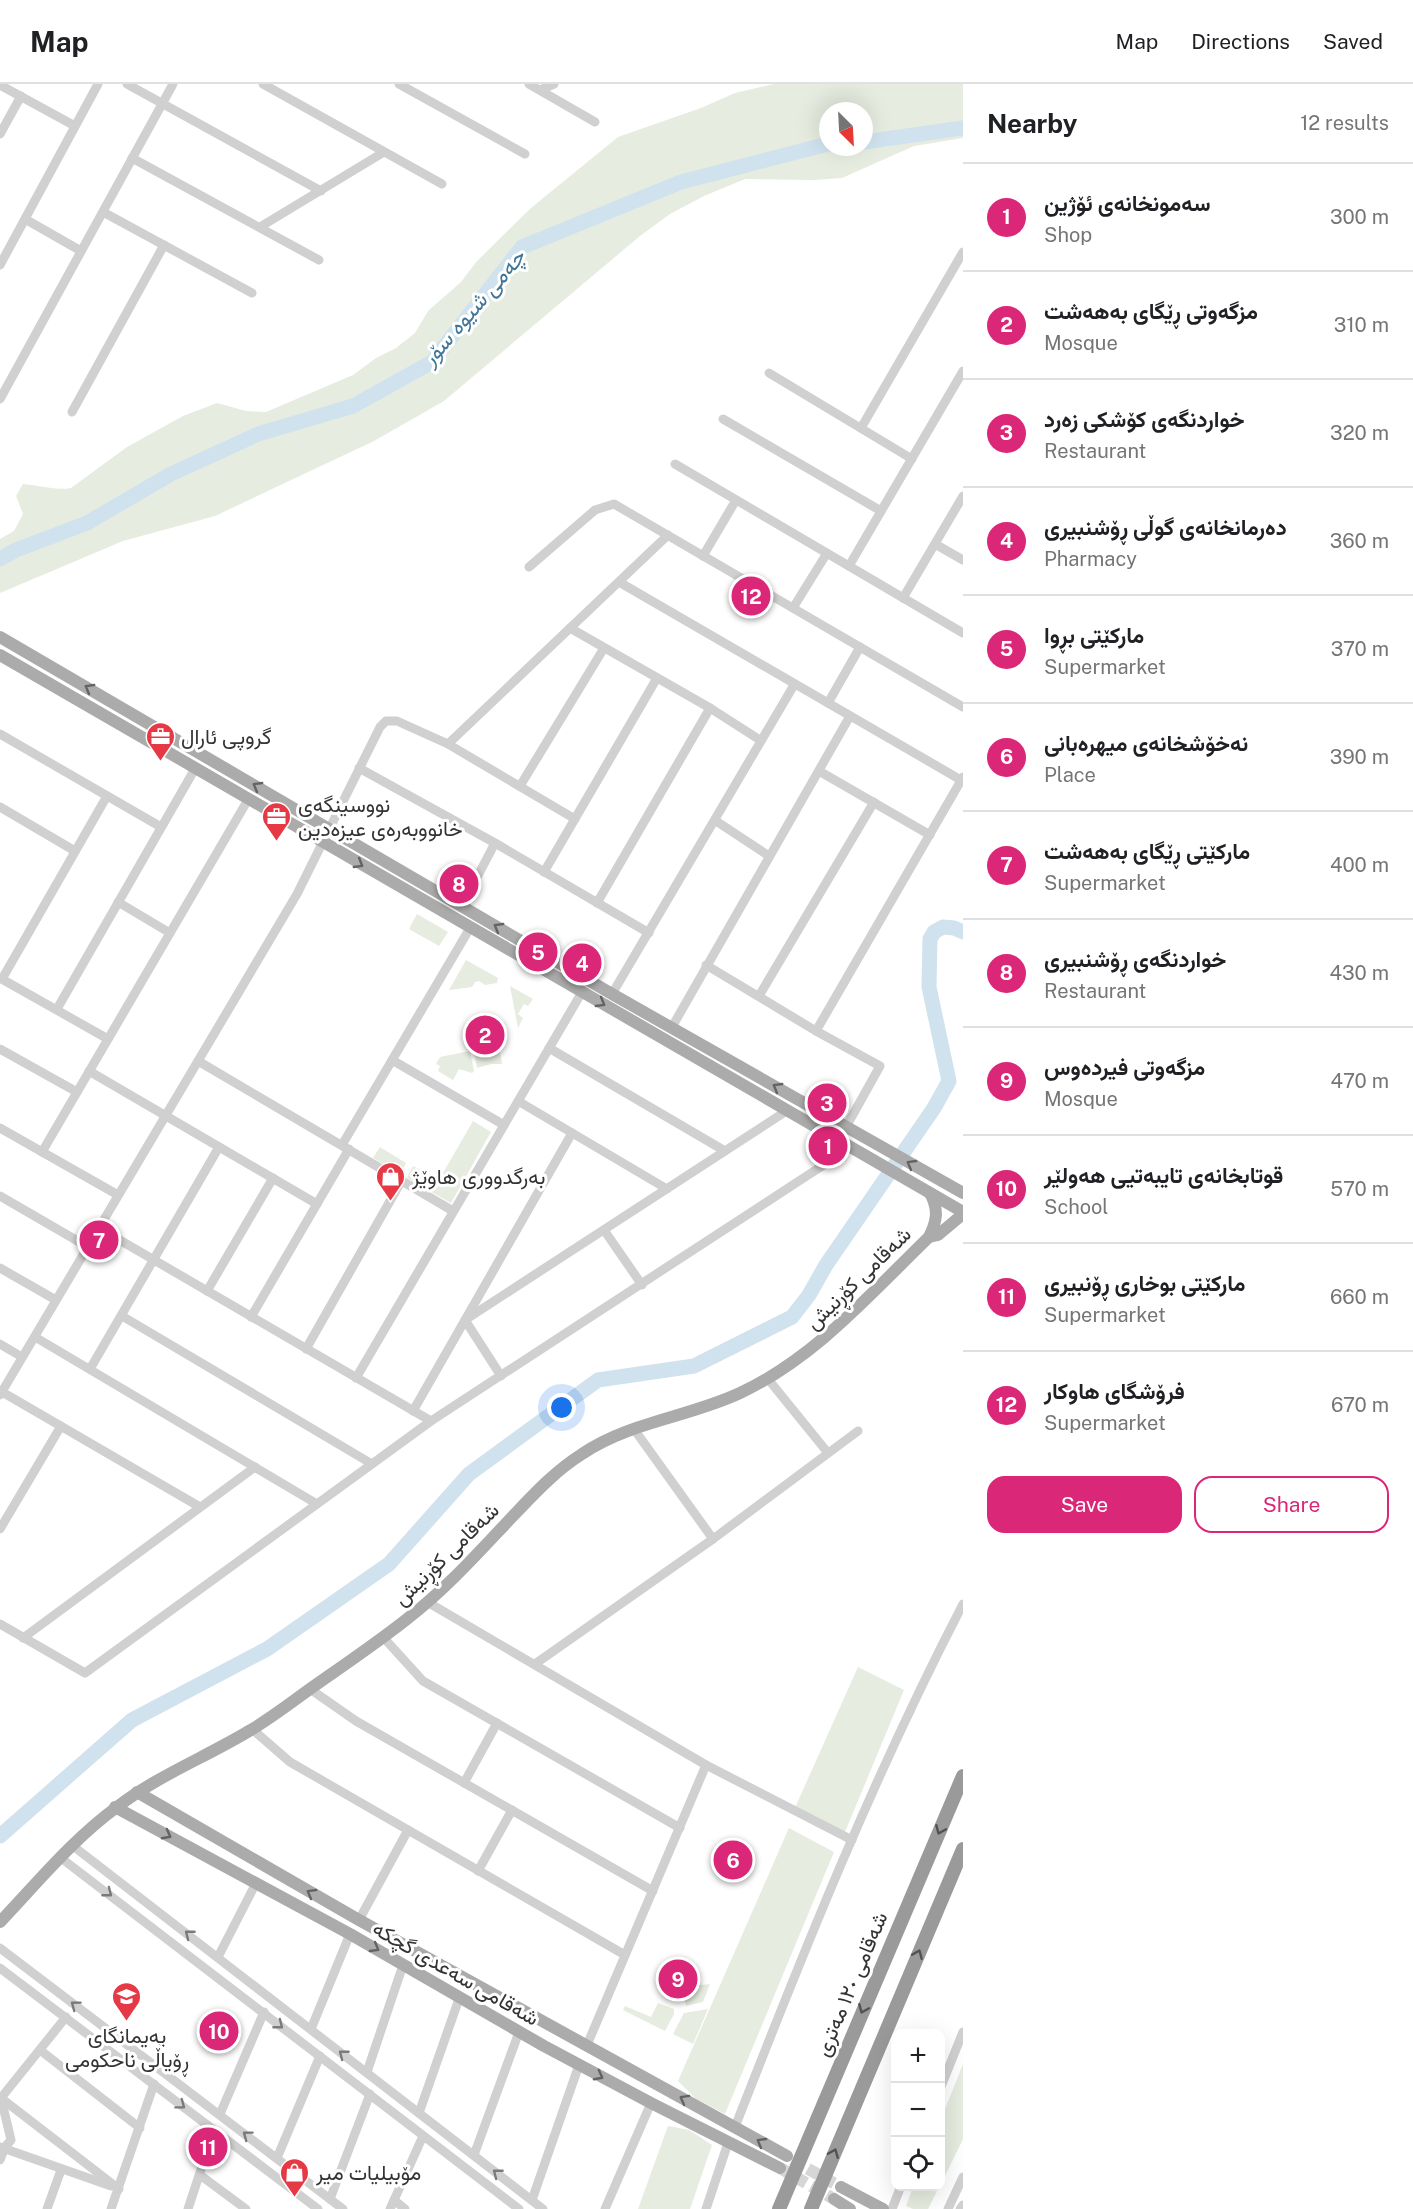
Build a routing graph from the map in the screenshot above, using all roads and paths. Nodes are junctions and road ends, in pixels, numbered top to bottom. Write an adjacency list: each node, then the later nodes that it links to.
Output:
1 (98, 84): 13 (street)
2 (127, 84): 11 (street)
3 (173, 84): 11 (street)
4 (262, 84): 15 (street)
5 (399, 84): 16 (street)
6 (529, 84): 9 (street)
7 (554, 84): 9 (street)
8 (0, 85): 10 (street)
9 (540, 90): 12 (street)
10 (21, 96): 13 (street); 14 (street)
11 (162, 103): 17 (street); 19 (street)
12 (595, 123)
13 (75, 126): 21 (street)
14 (0, 134)
15 (384, 152): 18 (street); 19 (street)
16 (525, 154)
17 (132, 158): 20 (street); 22 (street)
18 (442, 184)
19 (321, 191): 22 (street)
20 (103, 212): 23 (street); 24 (street)
21 (25, 219): 24 (street); 27 (street)
22 (260, 228): 26 (street)
23 (164, 245): 28 (street); 32 (street)
24 (81, 250): 31 (street)
25 (963, 252): 34 (street)
26 (319, 260)
27 (0, 265)
28 (252, 293)
29 (769, 373): 34 (street)
30 (962, 374): 35 (street)
31 (0, 399)
32 (72, 412)
33 (723, 420): 39 (street)
34 (861, 429): 35 (street)
35 (912, 459): 39 (street)
36 (675, 464): 38 (street)
37 (963, 496): 41 (street)
38 (736, 500): 42 (street); 43 (street)
39 (881, 511): 45 (street)
40 (668, 535): 43 (street); 46 (street); 47 (street)
41 (935, 544): 44 (street); 48 (street)
42 (827, 553): 45 (street); 49 (street)
43 (703, 556): 49 (street)
44 (963, 560)
45 (849, 566): 48 (street)
46 (529, 567)
47 (618, 582): 50 (street); 57 (street)
48 (903, 598): 51 (street)
49 (793, 608): 53 (street)
50 (570, 628): 54 (street); 64 (street)
51 (963, 633)
52 (0, 637): 77 (main road, one-way to 52)
53 (860, 647): 58 (street); 59 (street)
54 (604, 648): 56 (street); 69 (street)
55 (0, 655): 65 (main road)
56 (657, 678): 60 (street); 74 (street)
57 (794, 685): 58 (street); 63 (street)
58 (828, 703): 61 (street)
59 (963, 707)
60 (710, 708): 63 (street); 85 (street)
61 (850, 716): 67 (street); 68 (street)
62 (0, 734): 70 (street)
63 (760, 740): 75 (street)
64 (448, 744): 66 (street); 69 (street)
65 (196, 767): 71 (main road); 76 (street)
66 (359, 768): 77 (street); 80 (street)
67 (819, 771): 72 (street); 82 (street)
68 (962, 779): 78 (street)
69 (520, 786): 74 (street)
70 (107, 796): 76 (street); 81 (street)
71 (249, 798): 79 (main road); 88 (street)
72 (873, 802): 78 (street); 94 (street)
73 (0, 807): 81 (street)
74 (574, 819): 83 (street)
75 (716, 821): 82 (street); 89 (street)
76 (161, 827): 84 (street)
77 (331, 829): 79 (street); 86 (main road)
78 (930, 835): 97 (street)
79 (323, 842): 87 (main road, one-way to 87); 102 (street)
80 (495, 843): 83 (street); 86 (street)
81 (75, 851): 91 (street)
82 (769, 856): 90 (street)
83 (544, 872): 85 (street)
84 (118, 902): 88 (street); 95 (street)
85 (597, 903): 89 (street)
86 (462, 906): 93 (main road, one-way to 86)
87 (470, 928): 92 (main road); 101 (street)
88 (170, 933): 98 (street)
89 (649, 933): 93 (street)
90 (706, 965): 94 (street); 96 (street)
91 (1, 978): 95 (street)
92 (582, 992): 99 (street); 106 (main road, one-way to 106)
93 (612, 994): 96 (main road)
94 (759, 996): 97 (street)
95 (57, 1009): 98 (street)
96 (672, 1027): 109 (main road, one-way to 96)
97 (816, 1031): 109 (street)
98 (108, 1039): 103 (street)
99 (549, 1048): 105 (street); 116 (street)
100 (0, 1049): 104 (street)
101 (392, 1060): 108 (street); 114 (street)
102 (198, 1061): 107 (street); 114 (street)
103 (88, 1071): 104 (street); 107 (street)
104 (76, 1092): 117 (street)
105 (518, 1101): 108 (street); 111 (street)
106 (788, 1110): 115 (main road); 116 (street)
107 (166, 1116): 113 (street); 123 (street)
108 (504, 1125): 126 (street)
109 (846, 1127): 112 (main road)
110 (0, 1128): 117 (street)
111 (572, 1133): 120 (street); 139 (street)
112 (865, 1138): 115 (main road); 122 (main road, one-way to 112)
113 (219, 1147): 118 (street); 132 (street)
114 (345, 1147): 119 (street); 125 (street)
115 (851, 1147): 121 (main road); 134 (street)
116 (725, 1151): 120 (street)
117 (42, 1152): 123 (street)
118 (273, 1178): 125 (street); 135 (street)
119 (402, 1180): 126 (street); 142 (street)
120 (668, 1189): 129 (street)
121 (930, 1193): 127 (main road); 130 (main road, شەقامی کۆڕنیش)
122 (963, 1193)
123 (118, 1195): 128 (street)
124 (0, 1196): 131 (street)
125 (317, 1204): 138 (street)
126 (453, 1211): 146 (street)
127 (963, 1213): 130 (main road, شەقامی کۆڕنیش)
128 (99, 1228): 131 (street); 132 (street)
129 (604, 1230): 134 (street); 139 (street)
130 (929, 1237): 147 (main road, شەقامی کۆڕنیش)
131 (88, 1247): 136 (street)
132 (153, 1260): 135 (street); 137 (street)
133 (0, 1268): 136 (street)
134 (642, 1285): 145 (street)
135 (207, 1291): 138 (street)
136 (56, 1300): 140 (street)
137 (122, 1316): 144 (street); 155 (street)
138 (251, 1317): 142 (street)
139 (465, 1320): 145 (street); 149 (street)
140 (35, 1336): 143 (street); 144 (street)
141 (0, 1344): 143 (street)
142 (306, 1349): 146 (street)
143 (22, 1357): 148 (street)
144 (90, 1369): 156 (street)
145 (501, 1376): 150 (street)
146 (356, 1378): 149 (street)
147 (768, 1379): 152 (main road, شەقامی کۆڕنیش); 154 (street)
148 (1, 1394): 151 (street)
149 (413, 1411): 150 (street)
150 (431, 1421): 155 (street)
151 (61, 1426): 158 (street); 159 (street)
152 (634, 1429): 160 (street); 161 (main road, شەقامی کۆڕنیش)
153 (858, 1431): 154 (street)
154 (828, 1453): 160 (street)
155 (372, 1464): 157 (street)
156 (255, 1467): 157 (street); 158 (street)
157 (317, 1504): 165 (street)
158 (200, 1507): 165 (street)
159 (0, 1529)
160 (713, 1539): 166 (street)
161 (429, 1603): 164 (main road, شەقامی کۆڕنیش); 166 (street)
162 (963, 1604): 178 (street)
163 (0, 1624): 165 (street)
164 (383, 1637): 167 (main road, شەقامی کۆڕنیش); 168 (street)
165 (23, 1638)
166 (536, 1664): 170 (street)
167 (310, 1689): 169 (main road, شەقامی کۆڕنیش); 172 (street)
168 (497, 1723): 172 (street); 176 (street)
169 (252, 1729): 173 (main road, شەقامی کۆڕنیش); 177 (street)
170 (706, 1765): 176 (street); 178 (street)
171 (963, 1776): 250 (highway, شەقامی ١٢٠ مەتری, one-way to 250)
172 (465, 1783): 175 (street)
173 (137, 1792): 174 (main road, شەقامی کۆڕنیش); 187 (main road, شەقامی سەعدی گچکە, one-way to 173)
174 (116, 1807): 179 (main road, شەقامی کۆڕنیش); 185 (main road, شەقامی سەعدی گچکە, one-way to 185)
175 (512, 1810): 184 (street); 186 (street)
176 (680, 1828): 186 (street)
177 (408, 1830): 184 (street); 187 (street)
178 (852, 1840): 215 (street)
179 (73, 1846): 181 (street); 182 (main road, شەقامی کۆڕنیش)
180 (963, 1849): 251 (highway, one-way to 180)
181 (89, 1857): 183 (street); 192 (street, one-way to 181)
182 (61, 1858): 183 (street); 188 (main road, شەقامی کۆڕنیش)
183 (79, 1870): 196 (street, one-way to 196)
184 (478, 1871): 191 (street)
185 (256, 1883): 189 (main road, شەقامی سەعدی گچکە); 192 (street)
186 (653, 1891): 191 (street)
187 (359, 1920): 198 (main road, شەقامی سەعدی گچکە)
188 (0, 1922)
189 (350, 1934): 193 (main road, شەقامی سەعدی گچکە, one-way to 193); 199 (street)
190 (0, 1948): 214 (street, one-way to 190)
191 (625, 1955): 202 (street)
192 (219, 1957): 199 (street)
193 (403, 1965): 195 (main road, شەقامی سەعدی گچکە); 207 (street)
194 (0, 1968): 197 (street)
195 (460, 1996): 200 (main road, شەقامی سەعدی گچکە); 213 (street)
196 (264, 2012): 205 (street, one-way to 205); 214 (street)
197 (66, 2017): 204 (street); 209 (street)
198 (553, 2027): 202 (main road, شەقامی سەعدی گچکە); 203 (main road)
199 (311, 2029): 207 (street, one-way to 199)
200 (519, 2032): 203 (main road, شەقامی سەعدی گچکە); 221 (street)
201 (963, 2032): 208 (street)
202 (587, 2045): 215 (main road, شەقامی سەعدی گچکە, one-way to 202)
203 (544, 2046): 206 (main road, شەقامی سەعدی گچکە)
204 (40, 2050): 211 (street); 216 (street)
205 (320, 2056): 210 (street); 223 (street)
206 (579, 2065): 212 (main road, شەقامی سەعدی گچکە, one-way to 212); 236 (street)
207 (367, 2072): 213 (street)
208 (942, 2083)
209 (154, 2084): 216 (street); 217 (street, one-way to 217)
210 (370, 2094): 218 (street); 234 (street)
211 (0, 2097): 220 (street); 232 (street)
212 (651, 2103): 219 (main road, شەقامی سەعدی گچکە); 248 (street)
213 (419, 2113): 221 (street)
214 (220, 2114): 223 (street, one-way to 214)
215 (735, 2127): 222 (main road, شەقامی سەعدی گچکە, one-way to 215)
216 (140, 2128): 232 (street)
217 (214, 2130): 228 (street); 230 (street)
218 (423, 2136): 237 (street); 246 (street)
219 (728, 2143): 225 (main road, شەقامی سەعدی گچکە); 249 (street)
220 (2, 2147): 224 (street); 226 (street)
221 (474, 2155): 236 (street, one-way to 221)
222 (787, 2156)
223 (277, 2158): 227 (street)
224 (0, 2160)
225 (780, 2168)
226 (61, 2170): 232 (street); 239 (street)
227 (298, 2174): 230 (street); 234 (street)
228 (200, 2175): 241 (street); 242 (street)
229 (963, 2177): 255 (street)
230 (289, 2187): 243 (street)
231 (841, 2187): 253 (main road)
232 (119, 2189): 240 (street)
233 (900, 2191): 254 (street)
234 (330, 2199): 244 (street)
235 (834, 2199): 252 (main road)
236 (532, 2200): 247 (street)
237 (392, 2205): 245 (street)
238 (963, 2205): 256 (street)
239 (47, 2209)
240 (111, 2209)
241 (188, 2209)
242 (246, 2209)
243 (318, 2209)
244 (343, 2209)
245 (405, 2209)
246 (519, 2209)
247 (543, 2209)
248 (605, 2209)
249 (706, 2209)
250 (779, 2209)
251 (811, 2209)
252 (850, 2209)
253 (883, 2209)
254 (892, 2209)
255 (948, 2209)
256 (960, 2209)

